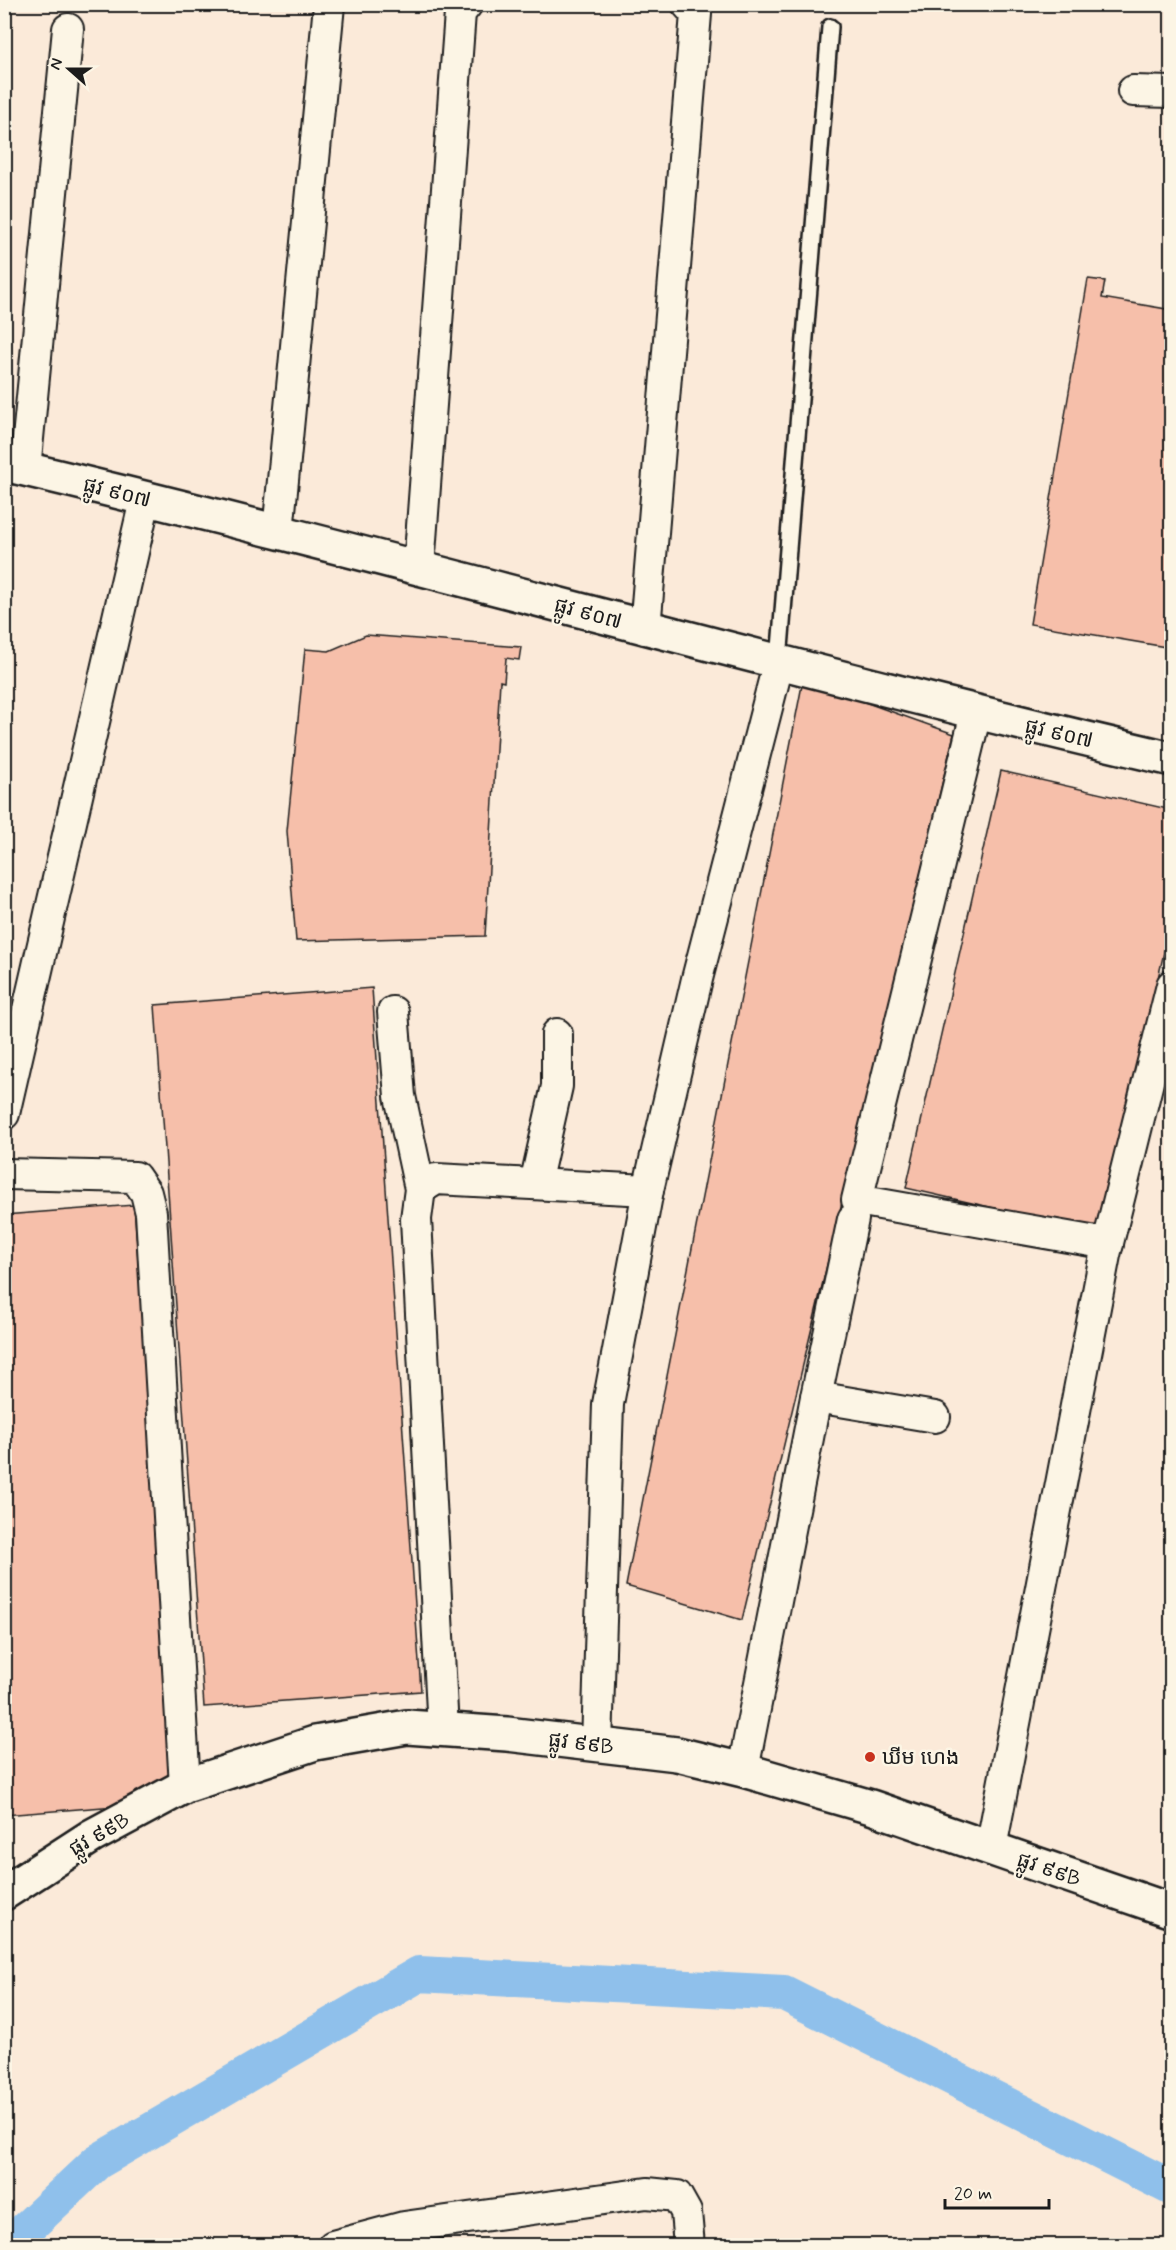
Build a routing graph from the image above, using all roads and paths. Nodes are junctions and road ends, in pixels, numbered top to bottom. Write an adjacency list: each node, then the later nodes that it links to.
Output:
1 (467, 4): 11 (street)
2 (687, 4): 12 (street)
3 (329, 5): 10 (street)
4 (830, 27): 13 (lane)
5 (68, 29): 8 (street)
6 (1133, 91): 7 (street)
7 (1172, 92)
8 (14, 467): 9 (street, ផ្លូវ ៩០៧)
9 (145, 500): 10 (street, ផ្លូវ ៩០៧); 19 (street)
10 (278, 532): 11 (street, ផ្លូវ ៩០៧)
11 (419, 567): 12 (street, ផ្លូវ ៩០៧)
12 (645, 629): 13 (street, ផ្លូវ ៩០៧)
13 (779, 661): 14 (street, ផ្លូវ ៩០៧); 23 (street)
14 (976, 713): 15 (street, ផ្លូវ ៩០៧); 25 (street)
15 (1172, 759)
16 (1172, 985): 25 (street)
17 (393, 1012): 22 (street)
18 (557, 1034): 21 (street)
19 (4, 1114)
20 (4, 1174): 31 (street)
21 (535, 1184): 22 (street); 23 (street)
22 (420, 1189): 28 (street)
23 (648, 1190): 29 (street)
24 (853, 1219): 26 (street)
25 (1108, 1244): 32 (street)
26 (816, 1397): 27 (street); 30 (street)
27 (934, 1417)
28 (443, 1730): 29 (street, ផ្លូវ ៩៩B); 31 (street, ផ្លូវ ៩៩B)
29 (597, 1745): 30 (street, ផ្លូវ ៩៩B)
30 (743, 1770): 32 (street, ផ្លូវ ៩៩B)
31 (185, 1786): 33 (street, ផ្លូវ ៩៩B)
32 (991, 1848): 34 (street, ផ្លូវ ៩៩B)
33 (4, 1893)
34 (1172, 1911)
35 (333, 2246): 36 (street)
36 (689, 2246)

